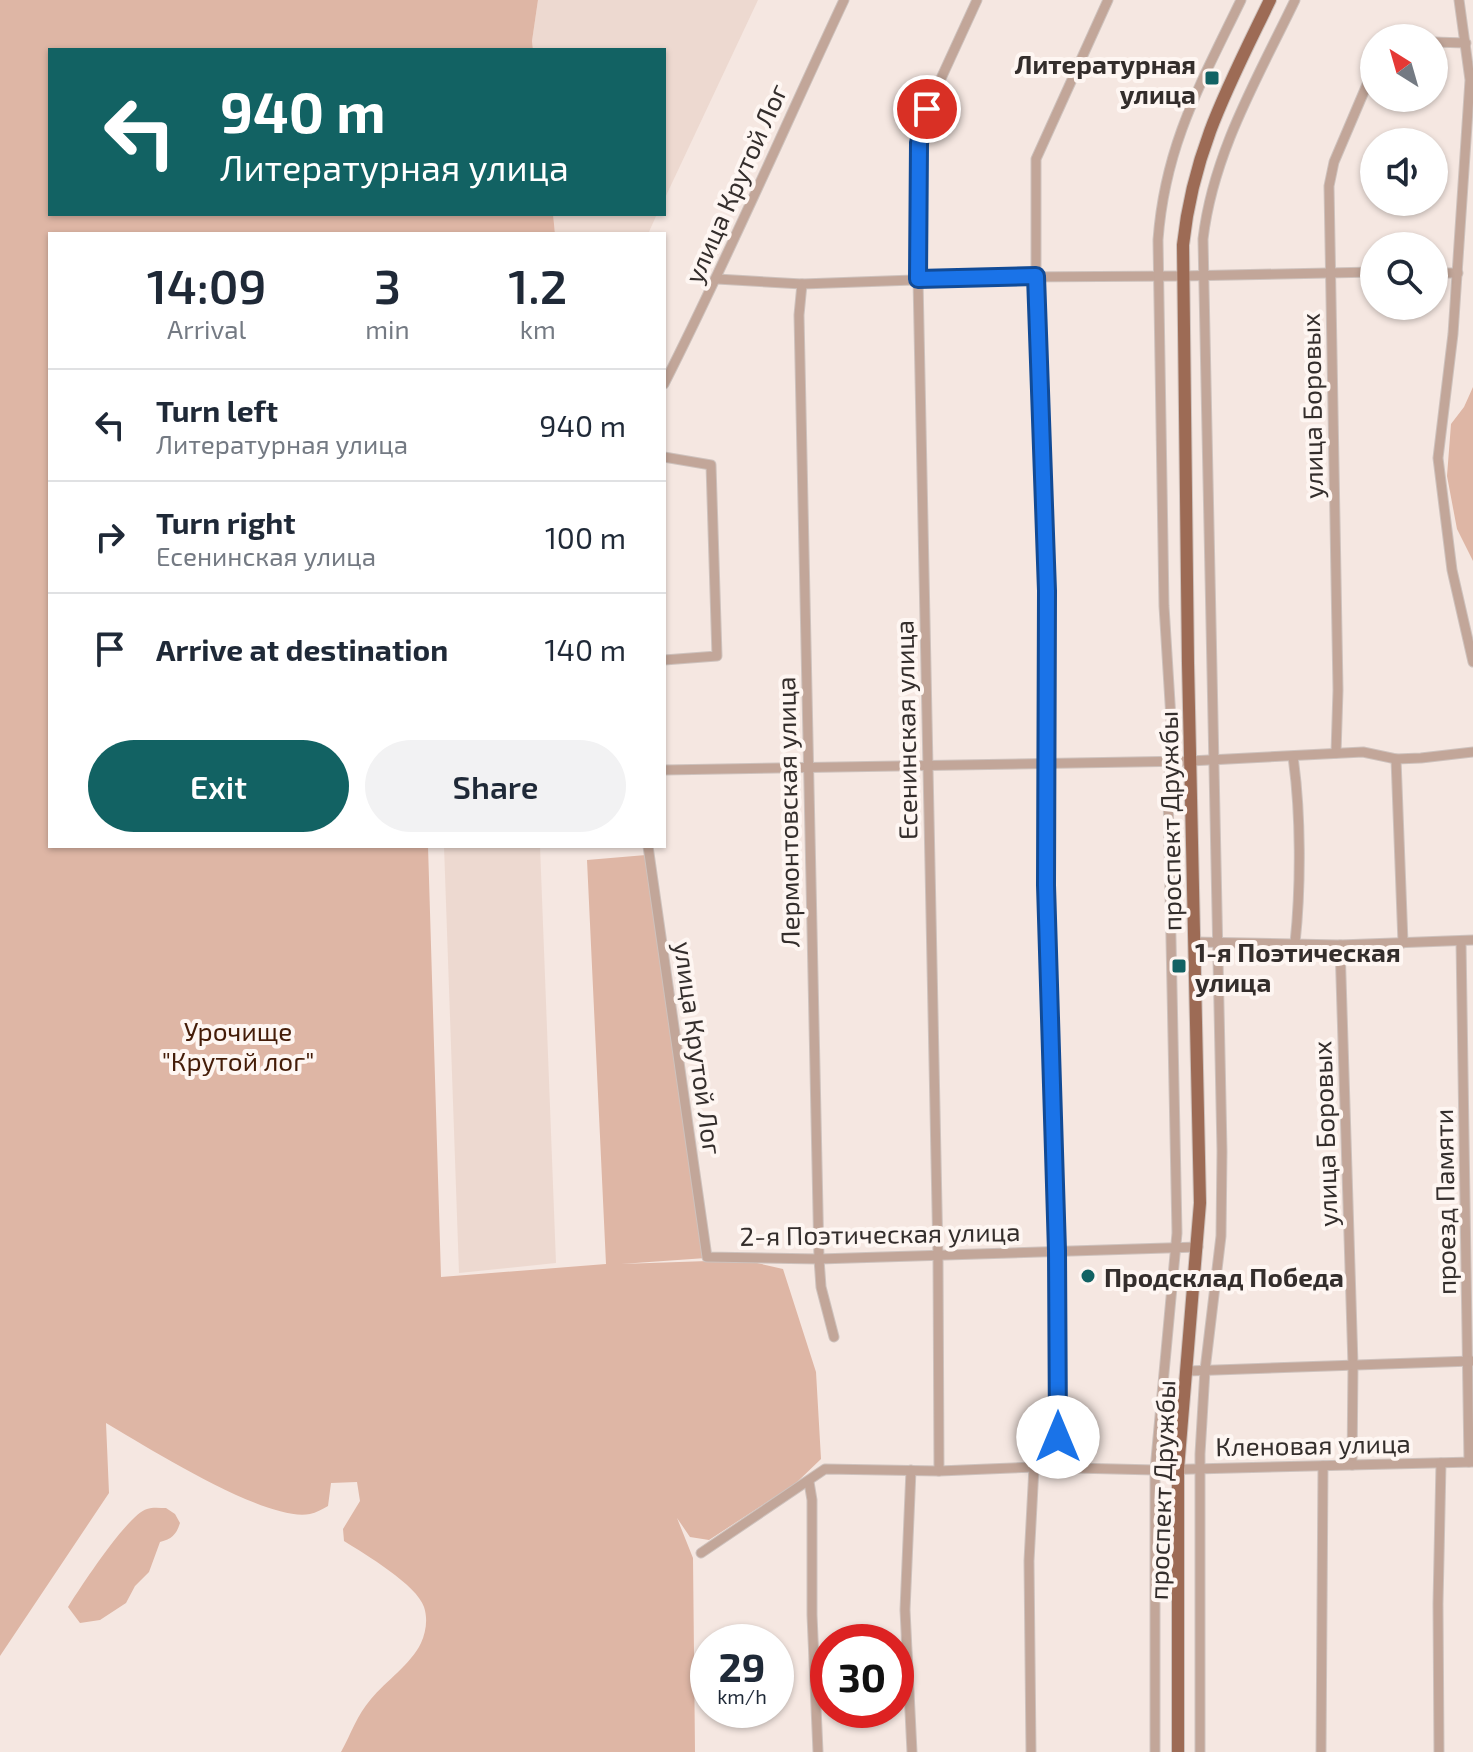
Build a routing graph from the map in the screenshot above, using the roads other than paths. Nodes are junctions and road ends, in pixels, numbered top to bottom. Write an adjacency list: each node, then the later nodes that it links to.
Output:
1 (844, 0): 19 (street, улица Крутой Лог)
2 (977, 0): 20 (street, Есенинская улица)
3 (1108, 0): 17 (street)
4 (1241, 0): 15 (street)
5 (1270, 0): 18 (main road, проспект Дружбы)
6 (1295, 0): 16 (street)
7 (1459, 0): 9 (street)
8 (1448, 42): 9 (street)
9 (1466, 43): 14 (street)
10 (1360, 102): 11 (street, улица Боровых)
11 (1331, 271): 12 (street); 16 (street); 27 (street, улица Боровых)
12 (1360, 272)
13 (1448, 273): 14 (street)
14 (1458, 273): 25 (street)
15 (1157, 275): 17 (street); 18 (street); 31 (street)
16 (1203, 275): 18 (street); 30 (street)
17 (1036, 276): 20 (street); 33 (street)
18 (1182, 276): 32 (main road, проспект Дружбы)
19 (717, 279): 21 (street); 22 (street, улица Крутой Лог)
20 (918, 279): 21 (street); 34 (street, Есенинская улица)
21 (802, 284): 35 (street, Лермонтовская улица)
22 (666, 380)
23 (666, 457): 24 (street)
24 (666, 660)
25 (1473, 662)
26 (1473, 752): 29 (street)
27 (1336, 753): 28 (street); 29 (street)
28 (1293, 757): 30 (street); 42 (street)
29 (1396, 759): 43 (street)
30 (1214, 760): 32 (street); 41 (street)
31 (1170, 761): 32 (street); 33 (street); 46 (street)
32 (1190, 761): 40 (main road, проспект Дружбы)
33 (1046, 763): 34 (street); 47 (street)
34 (927, 767): 35 (street); 49 (street, Есенинская улица)
35 (809, 768): 36 (street); 50 (street, Лермонтовская улица)
36 (666, 770)
37 (648, 848): 48 (street, улица Крутой Лог)
38 (1473, 940): 39 (street)
39 (1461, 941): 43 (street); 52 (street, проезд Памяти)
40 (1194, 942): 41 (street); 45 (main road, проспект Дружбы)
41 (1217, 942): 42 (street); 54 (street)
42 (1295, 943): 44 (street)
43 (1403, 943): 44 (street)
44 (1340, 945): 53 (street, улица Боровых)
45 (1198, 1247): 46 (street, 2-я Поэтическая улица); 55 (main road, проспект Дружбы)
46 (1176, 1248): 47 (street, 2-я Поэтическая улица); 65 (street)
47 (1057, 1251): 49 (street, 2-я Поэтическая улица); 61 (street)
48 (707, 1257): 50 (street, 2-я Поэтическая улица)
49 (938, 1257): 50 (street, 2-я Поэтическая улица); 66 (street, Есенинская улица)
50 (819, 1259): 51 (street, Лермонтовская улица)
51 (834, 1337)
52 (1470, 1361): 53 (street); 56 (street, проезд Памяти)
53 (1353, 1365): 54 (street); 58 (street, улица Боровых)
54 (1205, 1370): 55 (street); 62 (street)
55 (1188, 1371): 63 (main road, проспект Дружбы)
56 (1471, 1462): 57 (street, Кленовая улица)
57 (1441, 1463): 58 (street, Кленовая улица); 76 (street)
58 (1352, 1465): 59 (street, Кленовая улица)
59 (1323, 1466): 62 (street, Кленовая улица); 75 (street)
60 (1034, 1467): 61 (street, Кленовая улица); 66 (street, Кленовая улица); 71 (street)
61 (1059, 1468): 65 (street, Кленовая улица)
62 (1200, 1468): 63 (street, Кленовая улица); 74 (street)
63 (1178, 1469): 65 (street, Кленовая улица); 73 (main road, проспект Дружбы)
64 (911, 1470): 66 (street, Кленовая улица); 67 (street, Кленовая улица); 70 (street)
65 (1155, 1470): 72 (street)
66 (939, 1471)
67 (809, 1482): 68 (street, Кленовая улица); 69 (street)
68 (701, 1553)
69 (818, 1752)
70 (912, 1752)
71 (1031, 1752)
72 (1155, 1752)
73 (1178, 1752)
74 (1200, 1752)
75 (1321, 1752)
76 (1439, 1752)

